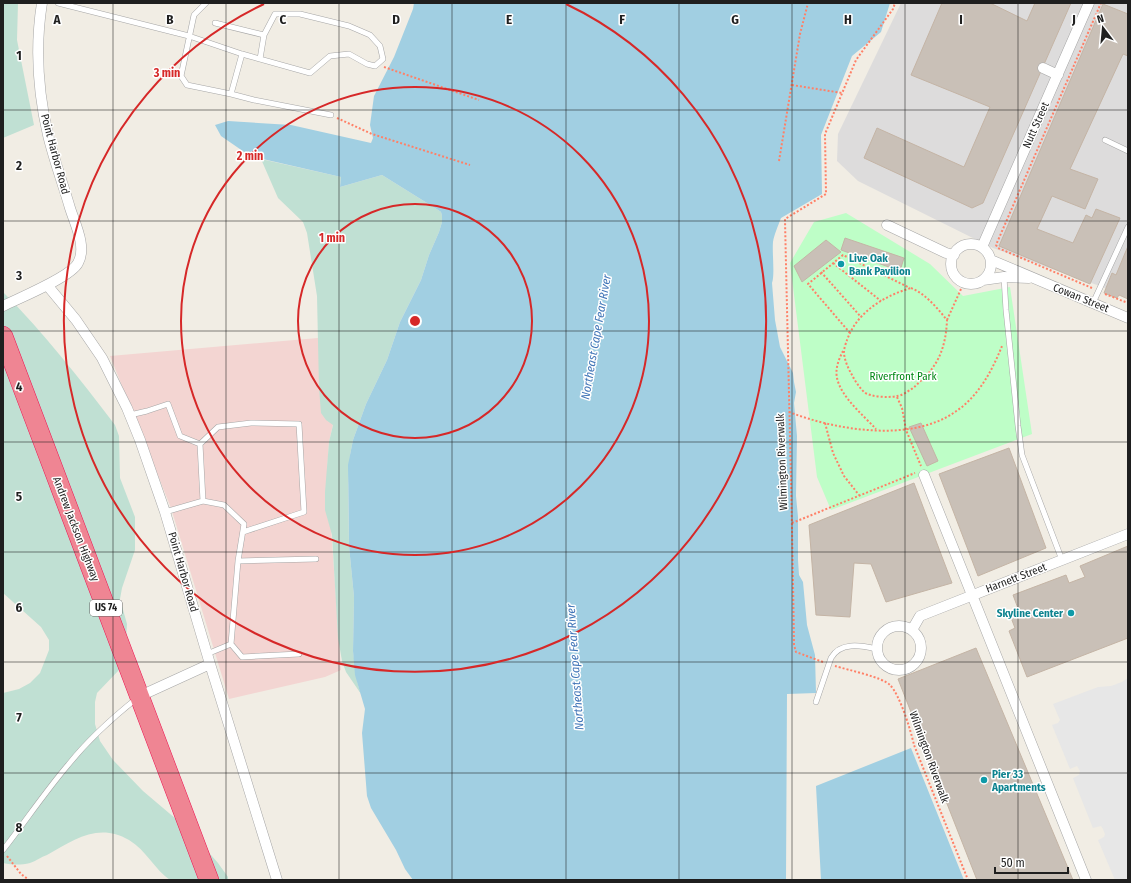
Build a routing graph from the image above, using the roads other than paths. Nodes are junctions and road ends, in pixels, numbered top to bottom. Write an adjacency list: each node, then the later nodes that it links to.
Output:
1 (42, 3): 24 (street, Point Harbor Road)
2 (58, 3): 6 (lane)
3 (206, 3): 6 (lane)
4 (1089, 3): 11 (street, Nutt Street)
5 (215, 23): 7 (lane)
6 (189, 36): 8 (lane); 12 (lane)
7 (264, 36): 9 (lane); 9 (lane)
8 (242, 54): 9 (lane); 12 (lane)
9 (260, 59)
10 (1043, 68): 11 (street)
11 (1058, 75): 18 (street, Nutt Street)
12 (231, 94): 13 (lane)
13 (331, 115)
14 (1105, 140): 15 (lane)
15 (1128, 151)
16 (887, 226): 19 (street)
17 (1128, 227): 25 (lane)
18 (982, 247): 19 (street); 20 (street)
19 (954, 255): 23 (street)
20 (991, 260): 22 (street, Cowan Street); 23 (street)
21 (1004, 277): 22 (street, Cowan Street); 23 (street, Cowan Street); 39 (lane)
22 (1033, 278): 25 (street, Cowan Street)
23 (983, 280)
24 (47, 285): 26 (street, Point Harbor Road); 31 (street, Point Harbor Road)
25 (1093, 303): 27 (street, Cowan Street)
26 (3, 306)
27 (1115, 312): 28 (street); 29 (street, Cowan Street)
28 (1128, 314)
29 (1128, 318)
30 (3, 336): 48 (highway, Andrew Jackson Highway / US 74)
31 (130, 414): 32 (lane); 35 (street, Point Harbor Road)
32 (200, 444): 34 (lane); 36 (lane)
33 (923, 472): 41 (street)
34 (203, 501): 35 (lane); 36 (lane)
35 (165, 512): 45 (street, Point Harbor Road)
36 (243, 532): 40 (lane)
37 (1128, 534): 39 (street, Harnett Street)
38 (316, 559): 40 (lane)
39 (1062, 560): 41 (street, Harnett Street)
40 (238, 561): 43 (lane)
41 (973, 595): 42 (street, Harnett Street); 53 (street)
42 (912, 630): 44 (street); 44 (street)
43 (231, 644): 45 (lane); 46 (lane)
44 (876, 648): 49 (lane)
45 (207, 654): 47 (street, Point Harbor Road)
46 (299, 654)
47 (210, 664): 48 (street); 52 (street, Point Harbor Road)
48 (140, 696): 50 (lane); 51 (highway, Andrew Jackson Highway / US 74)
49 (816, 702)
50 (3, 851)
51 (209, 880)
52 (277, 880)
53 (1086, 880)

